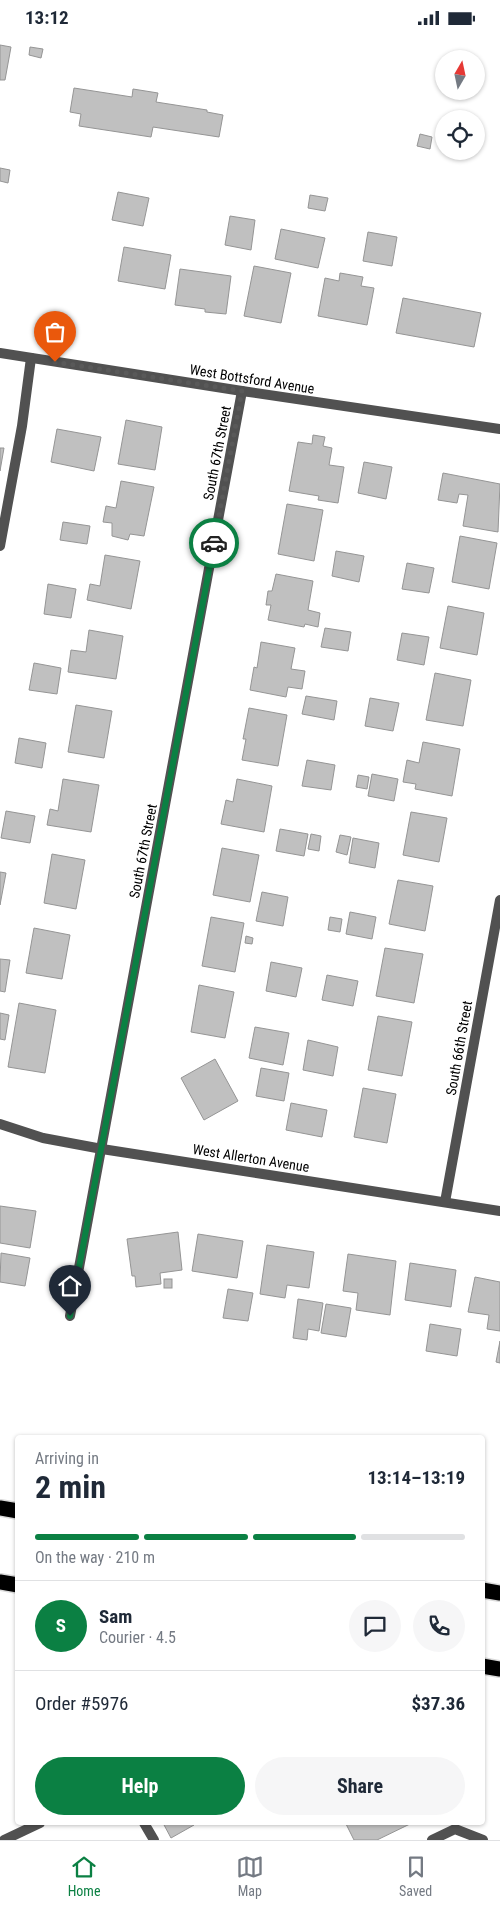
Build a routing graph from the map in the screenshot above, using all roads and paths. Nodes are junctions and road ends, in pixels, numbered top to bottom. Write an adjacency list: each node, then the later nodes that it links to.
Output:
1 (0, 353): 2 (street, West Bottsford Avenue)
2 (31, 358): 3 (street, West Bottsford Avenue); 5 (street)
3 (242, 391): 4 (street, West Bottsford Avenue); 8 (street, South 67th Street)
4 (500, 429)
5 (0, 546)
6 (500, 900): 9 (street, South 66th Street)
7 (0, 1124): 8 (street, West Allerton Avenue)
8 (102, 1149): 9 (street, West Allerton Avenue); 11 (street, South 67th Street)
9 (445, 1202): 10 (street, West Allerton Avenue)
10 (500, 1211)
11 (70, 1316)
12 (0, 1507): 13 (highway)
13 (15, 1510)
14 (0, 1581): 15 (highway)
15 (15, 1584)
16 (485, 1590): 17 (highway)
17 (500, 1593)
18 (485, 1666): 19 (highway)
19 (500, 1669)
20 (36, 1825): 22 (street)
21 (145, 1825): 23 (street)
22 (4, 1840)
23 (154, 1840)
24 (432, 1840): 25 (street)
25 (483, 1840)

